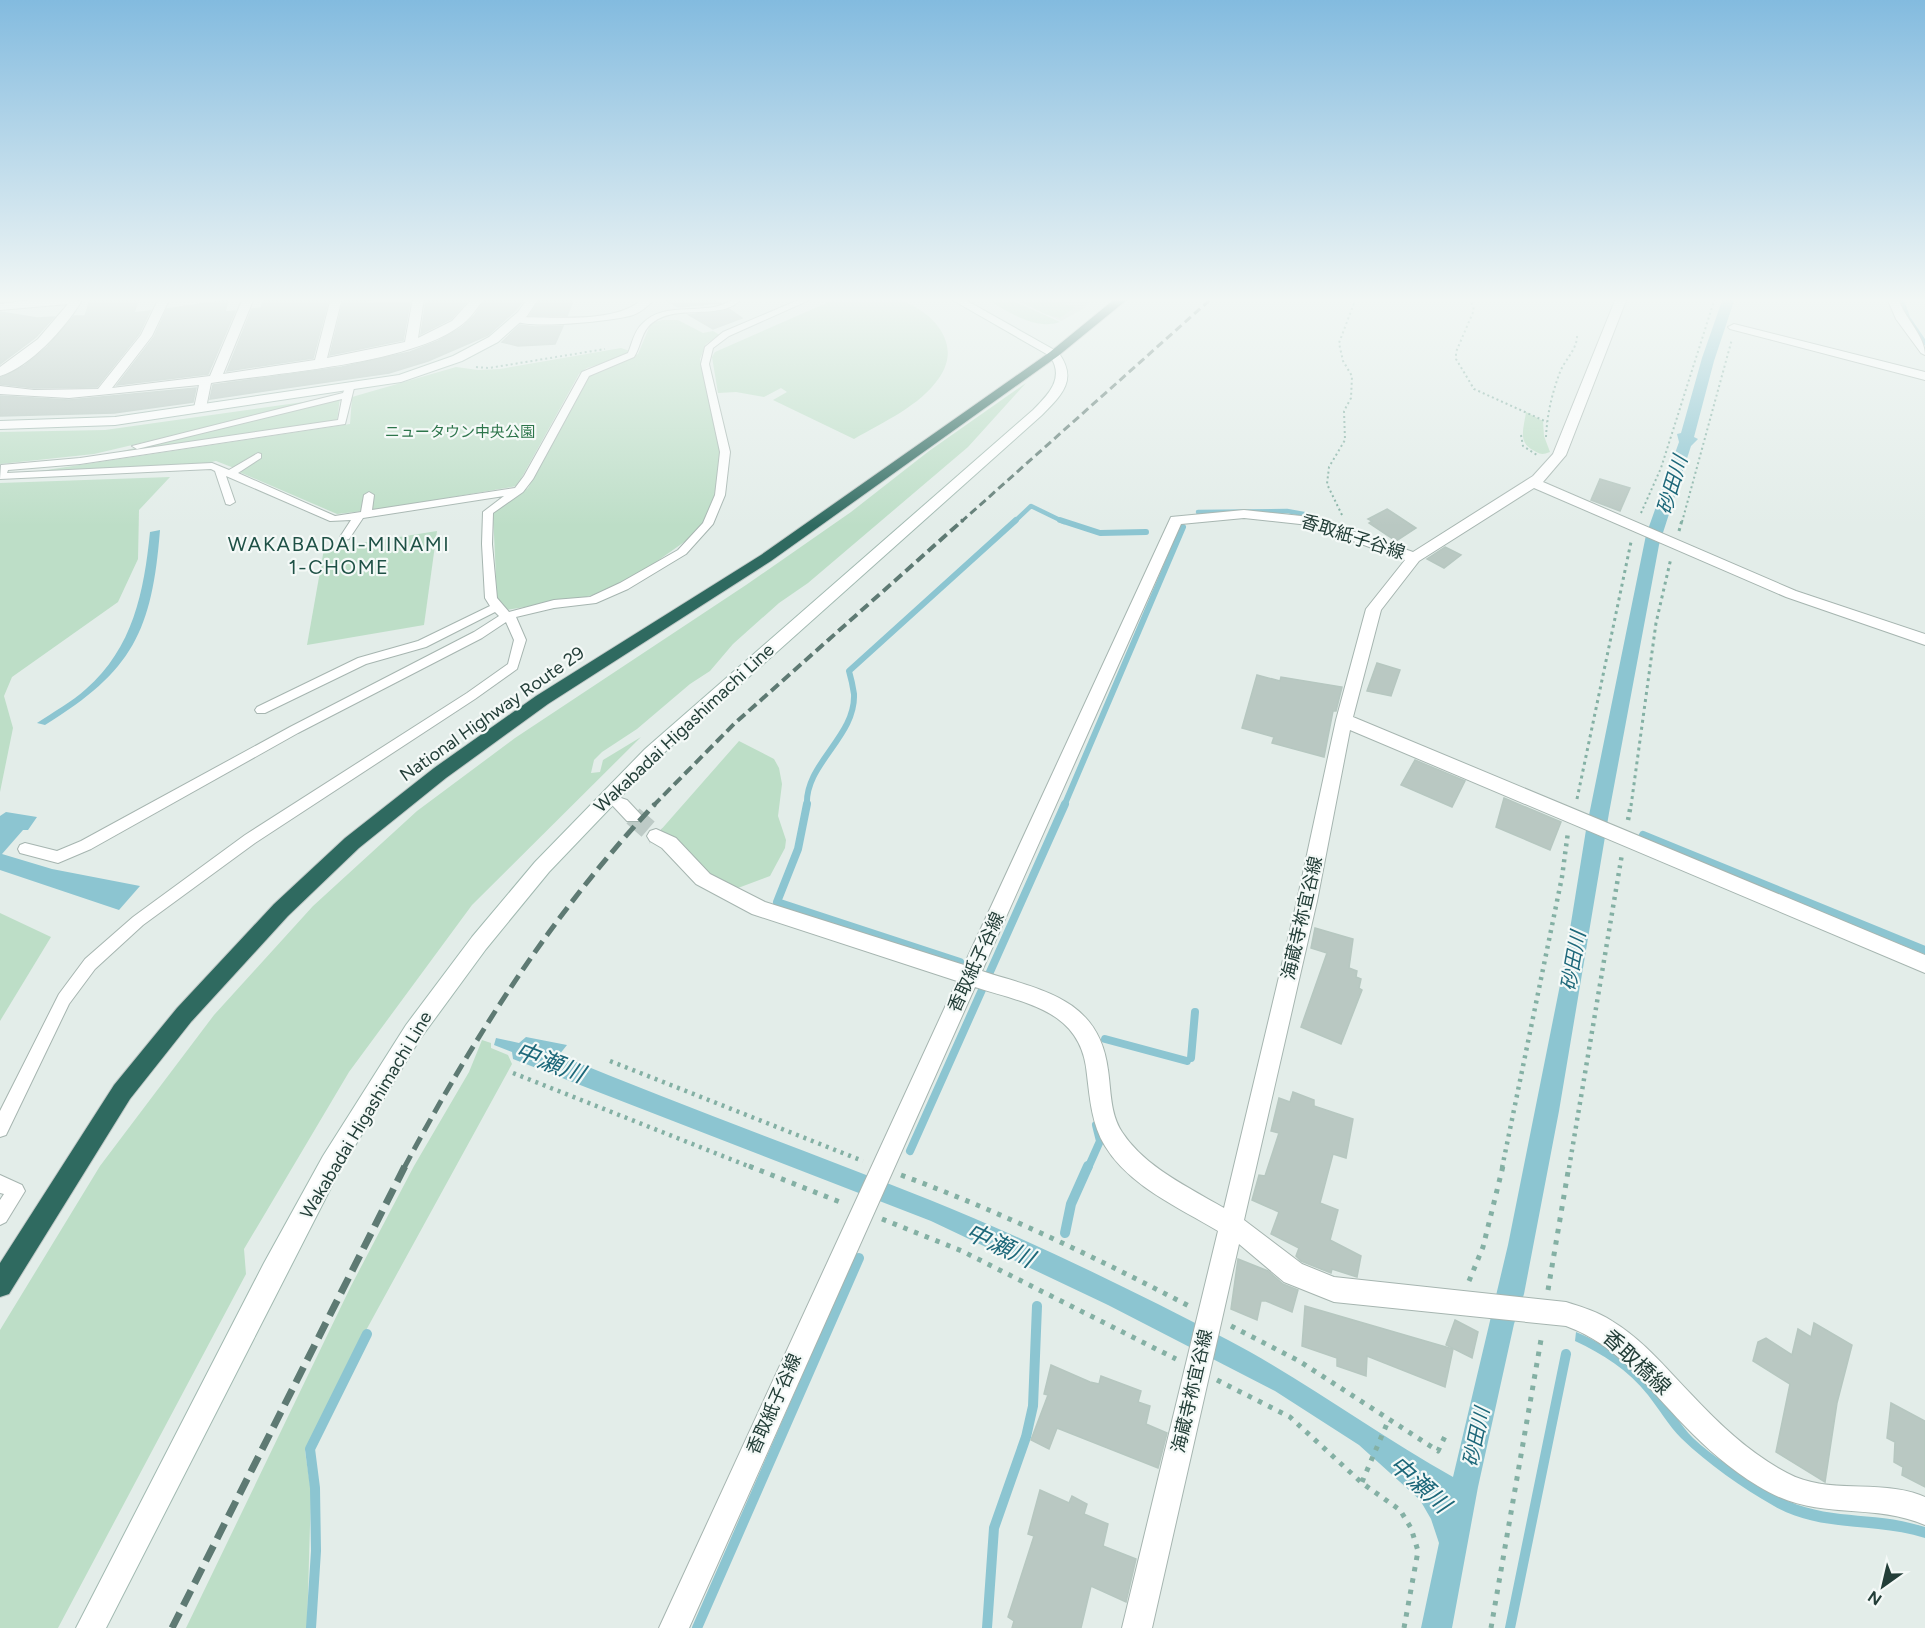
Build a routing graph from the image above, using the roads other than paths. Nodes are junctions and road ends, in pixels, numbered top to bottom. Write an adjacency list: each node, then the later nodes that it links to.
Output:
1 (117, 374): 13 (street)
2 (213, 374): 10 (street)
3 (238, 374): 10 (street)
4 (413, 374): 12 (street)
5 (585, 374): 22 (lane)
6 (707, 374): 29 (lane)
7 (1026, 374): 41 (highway, National Highway Route 29)
8 (1065, 374): 43 (street, Wakabadai Higashimachi Line)
9 (1589, 374): 21 (street, 海蔵寺祢宜谷線)
10 (211, 378): 13 (street); 14 (street)
11 (0, 390): 13 (street)
12 (348, 391): 14 (street); 17 (lane); 17 (lane)
13 (103, 392)
14 (200, 408): 15 (street)
15 (0, 425)
16 (258, 456): 19 (lane)
17 (80, 461): 20 (lane)
18 (219, 469): 19 (lane); 20 (lane); 24 (lane)
19 (230, 474): 25 (lane)
20 (0, 476)
21 (1532, 482): 27 (street, 海蔵寺祢宜谷線); 30 (street)
22 (519, 490): 25 (lane); 28 (lane)
23 (369, 495): 25 (lane)
24 (230, 502)
25 (363, 514): 26 (lane)
26 (345, 537)
27 (1414, 558): 32 (street, 海蔵寺祢宜谷線); 36 (street, 香取紙子谷線)
28 (496, 607): 29 (lane); 31 (lane)
29 (507, 616): 34 (lane); 37 (lane)
30 (1925, 640)
31 (261, 710)
32 (1344, 720): 35 (street); 40 (street, 海蔵寺祢宜谷線)
33 (656, 836): 36 (street, 香取橋線)
34 (25, 849)
35 (1925, 963)
36 (970, 976): 40 (street, 香取橋線); 44 (street, 香取紙子谷線)
37 (0, 1129)
38 (0, 1184): 39 (lane)
39 (0, 1216)
40 (1230, 1224): 42 (street, 香取橋線); 45 (street, 海蔵寺祢宜谷線)
41 (0, 1285)
42 (1925, 1511)
43 (91, 1628)
44 (674, 1628)
45 (1137, 1628)

